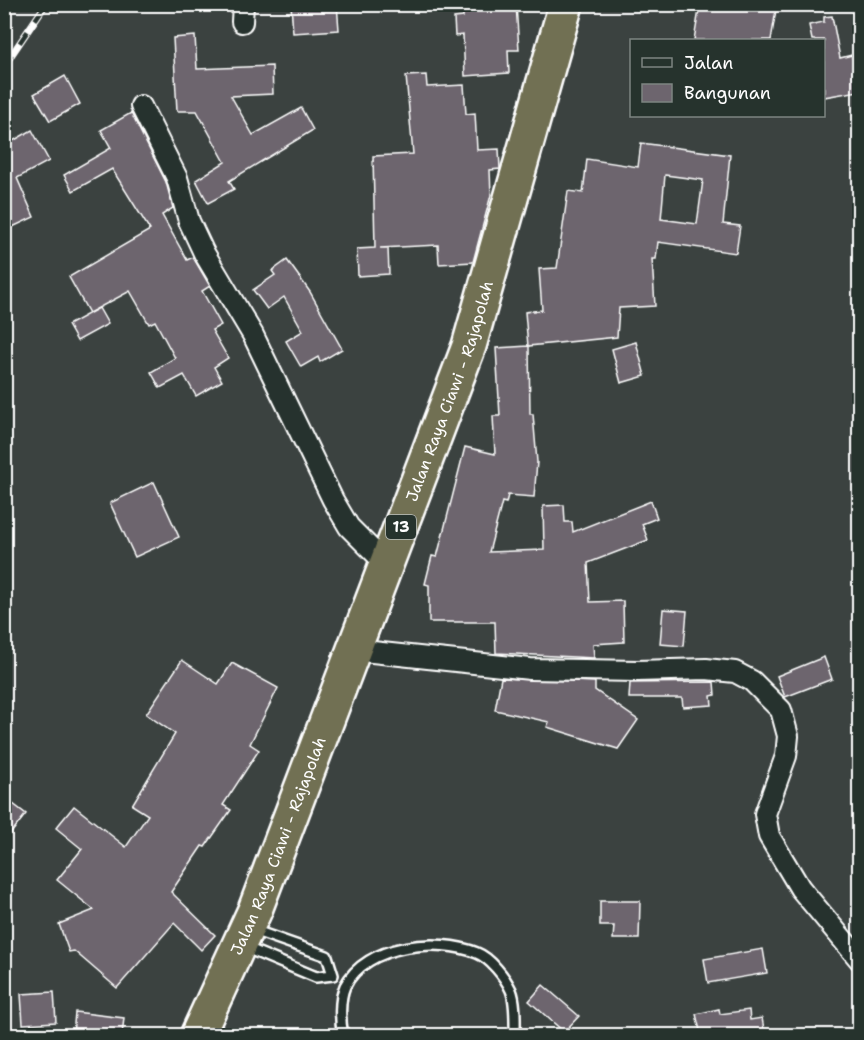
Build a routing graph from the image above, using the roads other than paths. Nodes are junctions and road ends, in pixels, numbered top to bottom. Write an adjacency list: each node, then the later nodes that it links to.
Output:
1 (566, 4): 3 (highway, Jalan Raya Ciawi - Rajapolah / 13)
2 (141, 106): 3 (street)
3 (386, 564): 4 (highway, Jalan Raya Ciawi - Rajapolah / 13)
4 (354, 650): 5 (highway, Jalan Raya Ciawi - Rajapolah / 13); 6 (street)
5 (242, 936): 7 (lane); 7 (lane); 9 (highway, Jalan Raya Ciawi - Rajapolah / 13)
6 (860, 960)
7 (333, 975): 8 (lane)
8 (346, 984): 10 (lane); 11 (lane)
9 (197, 1035)
10 (343, 1035)
11 (515, 1035)

